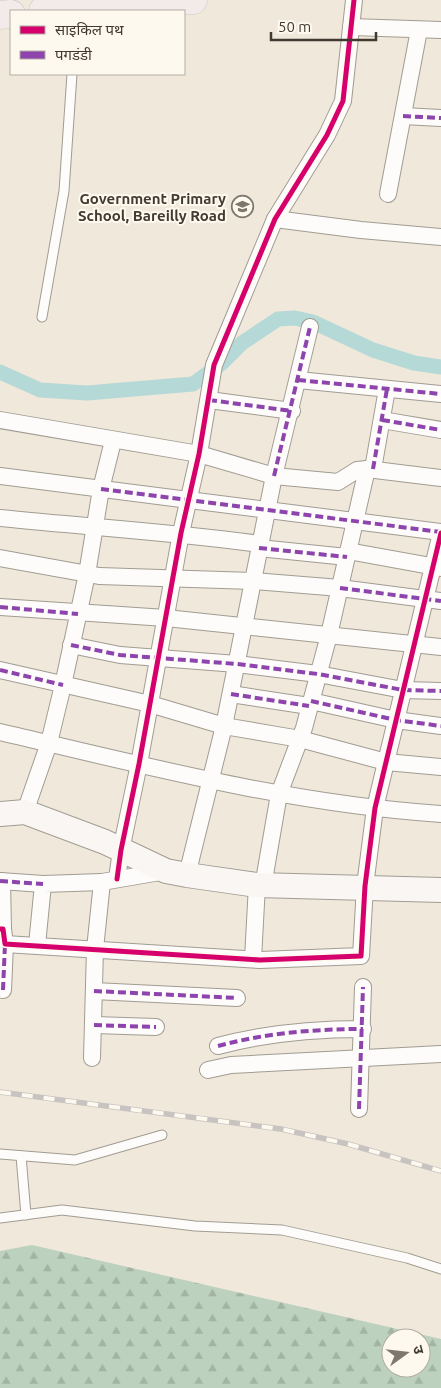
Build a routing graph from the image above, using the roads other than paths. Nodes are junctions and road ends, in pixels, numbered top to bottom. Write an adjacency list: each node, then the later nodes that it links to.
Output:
1 (193, 0): 3 (highway)
2 (354, 0): 5 (street)
3 (110, 3): 4 (highway)
4 (76, 10)
5 (351, 27): 6 (street); 12 (street)
6 (419, 30): 7 (street); 9 (street)
7 (441, 30)
8 (72, 75): 14 (lane)
9 (403, 116): 10 (street); 11 (street)
10 (441, 118)
11 (388, 194)
12 (275, 219): 13 (street); 19 (street)
13 (441, 237)
14 (42, 317)
15 (310, 327): 16 (street)
16 (298, 380): 17 (street); 20 (street)
17 (387, 389): 18 (street); 22 (street)
18 (441, 394)
19 (209, 400): 20 (street); 25 (street)
20 (292, 411): 28 (street)
21 (0, 420): 24 (street)
22 (382, 420): 23 (street); 26 (street)
23 (441, 430)
24 (113, 441): 25 (street); 30 (street)
25 (199, 454): 28 (street); 31 (street)
26 (370, 469): 28 (street); 29 (street); 34 (street)
27 (0, 476): 30 (street)
28 (274, 476): 32 (street)
29 (441, 478)
30 (101, 489): 31 (street); 35 (street)
31 (188, 501): 32 (street); 37 (street)
32 (267, 510): 34 (street); 38 (street)
33 (0, 518): 35 (street)
34 (355, 521): 36 (street); 39 (street)
35 (93, 528): 37 (street); 42 (street)
36 (441, 532): 41 (street)
37 (181, 533): 38 (street); 43 (street)
38 (259, 546): 39 (street); 44 (street)
39 (347, 554): 41 (street); 45 (street)
40 (0, 558): 42 (street)
41 (437, 568): 46 (street)
42 (86, 574): 43 (street); 48 (street)
43 (173, 578): 44 (street); 49 (street)
44 (253, 581): 45 (street); 50 (street)
45 (340, 588): 46 (street); 51 (street)
46 (433, 600): 52 (street)
47 (0, 607): 48 (street)
48 (78, 614): 49 (street); 53 (street)
49 (166, 618): 50 (street); 55 (street)
50 (245, 626): 51 (street); 56 (street)
51 (329, 635): 52 (street); 58 (street)
52 (414, 644): 54 (street); 60 (street)
53 (71, 645): 55 (street); 59 (street)
54 (441, 648)
55 (159, 658): 56 (street); 63 (street)
56 (237, 664): 58 (street); 62 (street)
57 (0, 670): 59 (street)
58 (318, 674): 60 (street); 64 (street)
59 (63, 685): 63 (street); 70 (street)
60 (403, 690): 61 (street); 65 (street)
61 (441, 691)
62 (231, 694): 64 (street); 66 (street)
63 (150, 704): 66 (street); 72 (street)
64 (310, 704): 65 (street); 69 (street)
65 (396, 720): 67 (street); 71 (street)
66 (224, 726): 69 (street); 74 (street)
67 (441, 726)
68 (0, 732): 70 (street)
69 (300, 739): 71 (street); 75 (street)
70 (49, 743): 72 (street); 77 (street)
71 (386, 762): 73 (street); 76 (street)
72 (139, 764): 74 (street); 80 (street)
73 (441, 767)
74 (209, 780): 75 (street); 81 (street)
75 (279, 794): 76 (street); 85 (street)
76 (375, 808): 79 (street); 86 (street)
77 (25, 812): 78 (street); 80 (street)
78 (0, 814)
79 (441, 814)
80 (121, 850): 81 (street); 82 (street)
81 (176, 873): 82 (street); 85 (street)
82 (110, 880): 84 (street); 90 (street)
83 (1, 881): 84 (street); 88 (street)
84 (43, 884): 89 (street)
85 (260, 885): 86 (street); 91 (street)
86 (365, 886): 87 (street); 91 (street)
87 (441, 890)
88 (3, 934): 89 (street); 93 (street)
89 (37, 944): 90 (street)
90 (95, 949): 91 (street); 94 (street)
91 (253, 959)
92 (363, 987): 98 (street)
93 (3, 990)
94 (94, 991): 95 (street); 96 (street)
95 (237, 998)
96 (94, 1025): 97 (street); 102 (street)
97 (156, 1027)
98 (363, 1029): 99 (street); 101 (street)
99 (218, 1046)
100 (441, 1054): 101 (street)
101 (363, 1056): 103 (street); 104 (street)
102 (92, 1058)
103 (208, 1070)
104 (359, 1109)
105 (162, 1135): 107 (lane)
106 (0, 1154): 107 (lane)
107 (21, 1156): 108 (lane)
108 (26, 1215): 109 (lane); 110 (lane)
109 (0, 1218)
110 (441, 1269)

